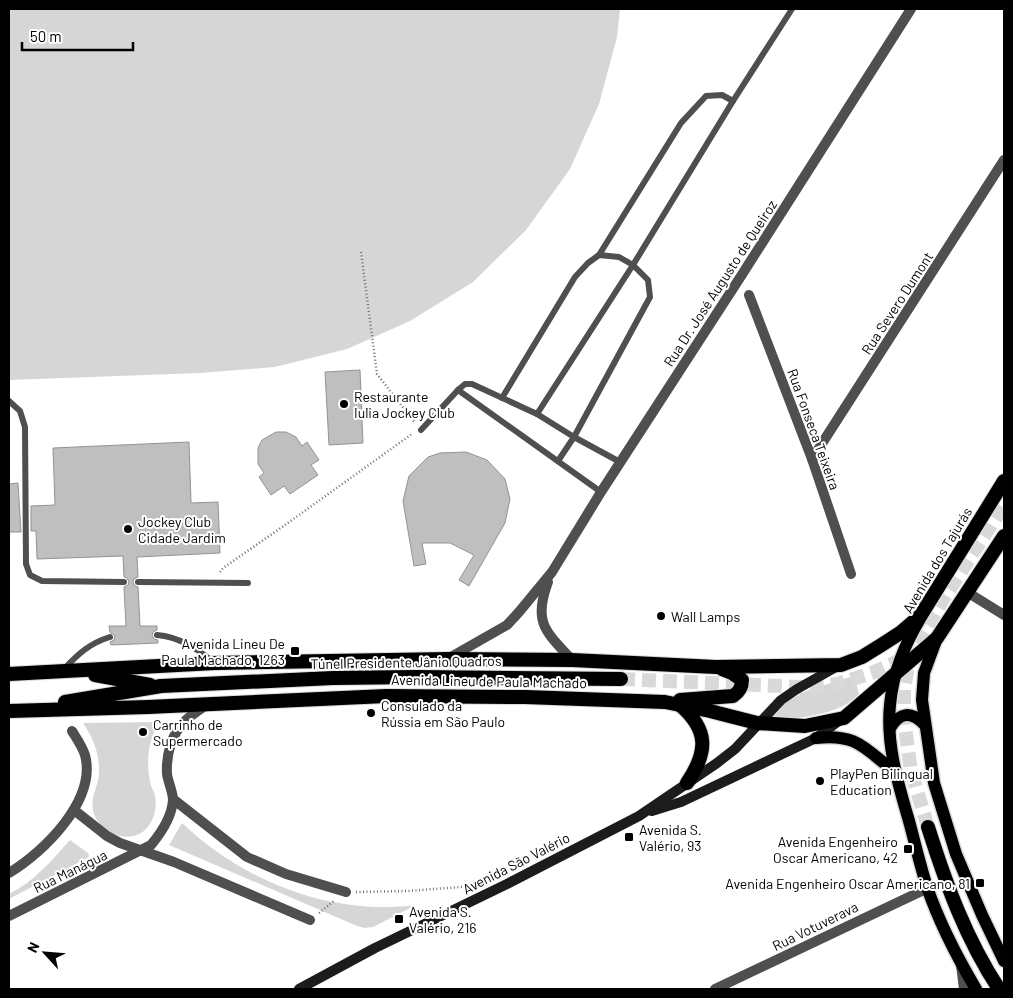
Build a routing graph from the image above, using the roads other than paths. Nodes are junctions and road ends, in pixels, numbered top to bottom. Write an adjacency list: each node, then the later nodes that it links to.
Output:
1 (792, 9): 3 (lane)
2 (911, 9): 16 (street, Rua Dr. José Augusto de Queiroz)
3 (733, 101): 5 (lane); 6 (lane)
4 (1004, 160): 14 (street, Rua Severo Dumont)
5 (599, 254): 6 (lane); 9 (lane)
6 (633, 264): 11 (lane); 13 (lane)
7 (749, 295): 14 (street, Rua Fonseca Teixeira)
8 (458, 390): 9 (lane); 12 (lane); 15 (lane)
9 (502, 398): 11 (lane)
10 (9, 401): 22 (lane)
11 (537, 414): 13 (lane)
12 (420, 429)
13 (574, 437): 15 (lane); 16 (lane)
14 (812, 460): 21 (street, Rua Fonseca Teixeira)
15 (558, 461): 18 (lane)
16 (620, 462): 18 (street, Rua Dr. José Augusto de Queiroz)
17 (1004, 482): 26 (highway, Avenida dos Tajurás)
18 (601, 492): 20 (street, Rua Dr. José Augusto de Queiroz)
19 (1004, 536): 25 (highway)
20 (552, 572): 31 (street); 32 (street)
21 (851, 574)
22 (124, 582)
23 (138, 582): 24 (lane)
24 (248, 583)
25 (967, 592): 27 (street); 30 (highway)
26 (922, 616): 34 (highway, Avenida Lineu de Paula Machado); 38 (main road, Avenida dos Tajurás)
27 (1004, 616)
28 (157, 635): 33 (lane)
29 (110, 637): 36 (lane)
30 (936, 638): 38 (highway, Avenida Lineu de Paula Machado); 47 (main road)
31 (449, 659): 32 (highway, Avenida Lineu de Paula Machado); 33 (highway, Avenida Lineu de Paula Machado)
32 (572, 660): 35 (highway, Avenida Lineu de Paula Machado)
33 (215, 663): 36 (highway, Avenida Lineu de Paula Machado)
34 (841, 665): 35 (highway, Avenida Lineu de Paula Machado); 46 (main road, Avenida São Valério)
35 (716, 667): 41 (highway)
36 (66, 671): 37 (highway, Avenida Lineu de Paula Machado); 40 (highway, Túnel Presidente Jânio Quadros)
37 (9, 674)
38 (896, 675): 45 (highway, Avenida Lineu de Paula Machado); 48 (main road, Avenida dos Tajurás)
39 (621, 679): 40 (highway, Túnel Presidente Jânio Quadros)
40 (161, 686): 44 (highway, Túnel Presidente Jânio Quadros)
41 (665, 702): 42 (highway, Avenida Lineu de Paula Machado); 43 (highway, Avenida Lineu de Paula Machado)
42 (207, 704): 44 (highway, Avenida Lineu de Paula Machado); 53 (street)
43 (679, 704): 46 (highway, Avenida Lineu de Paula Machado); 52 (highway)
44 (11, 711)
45 (844, 718): 46 (highway, Avenida Lineu de Paula Machado); 50 (main road, Avenida São Valério)
46 (757, 724): 52 (main road, Avenida São Valério)
47 (924, 724): 48 (main road); 63 (main road)
48 (890, 728): 51 (main road, Avenida dos Tajurás)
49 (72, 731): 54 (street)
50 (816, 738): 51 (main road); 55 (main road, Avenida São Valério)
51 (895, 772): 59 (main road, Avenida dos Tajurás)
52 (687, 783): 55 (main road, Avenida São Valério)
53 (173, 799): 57 (street, Rua Manágua); 60 (street)
54 (74, 810): 57 (street); 58 (street)
55 (639, 816): 65 (main road, Avenida São Valério)
56 (928, 827): 69 (highway)
57 (143, 850): 61 (street, Rua Manágua); 62 (street)
58 (9, 873)
59 (928, 888): 64 (main road, Avenida dos Tajurás); 66 (street, Rua Votuverava)
60 (346, 892)
61 (9, 916)
62 (310, 920)
63 (1004, 960)
64 (961, 964): 67 (street); 68 (main road, Avenida dos Tajurás)
65 (300, 989)
66 (715, 989)
67 (964, 989)
68 (976, 989)
69 (999, 989)

